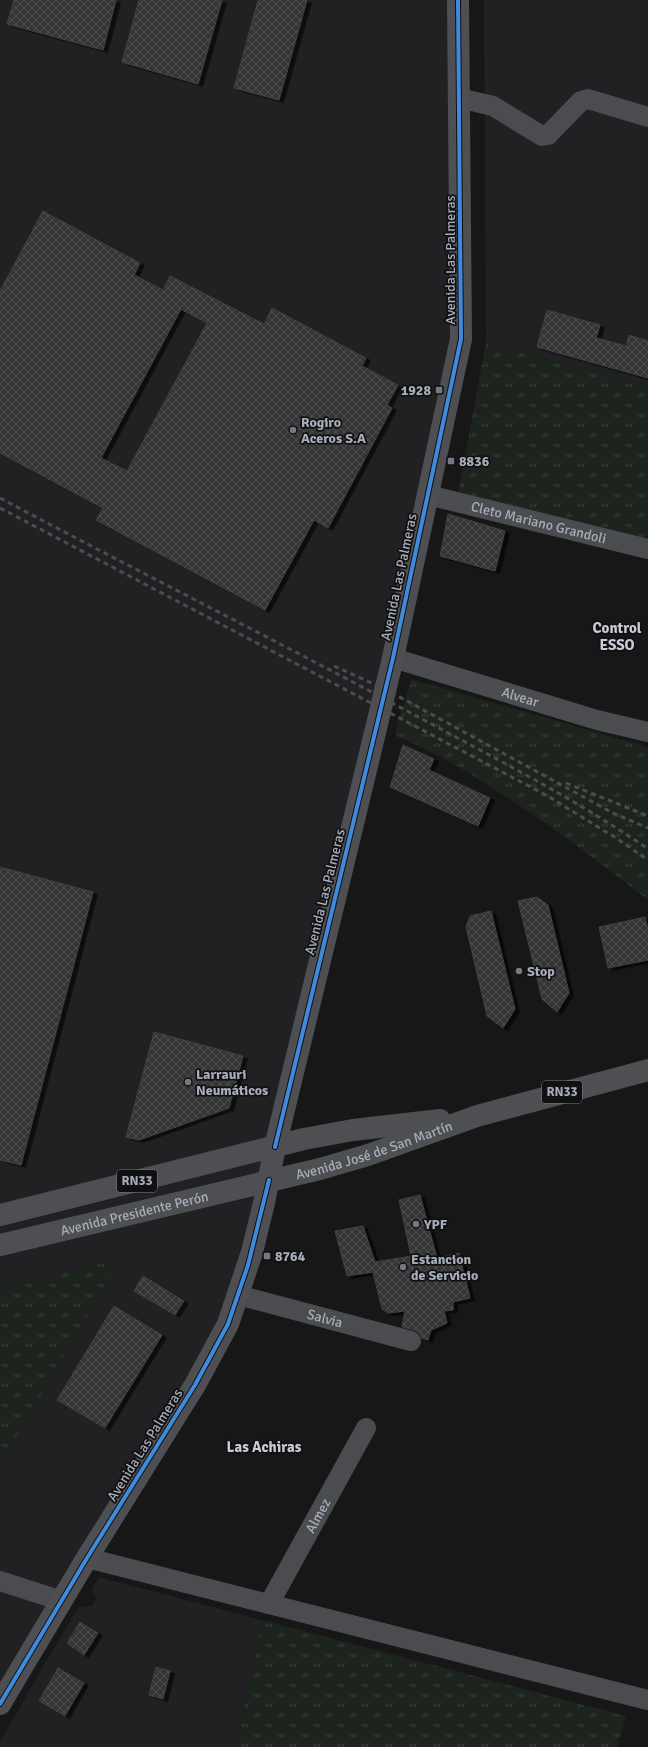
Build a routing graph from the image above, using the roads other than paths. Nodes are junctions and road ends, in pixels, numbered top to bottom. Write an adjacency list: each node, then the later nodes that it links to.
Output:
1 (458, 0): 2 (main road, Avenida Las Palmeras)
2 (459, 98): 3 (street); 4 (main road, Avenida Las Palmeras)
3 (648, 117)
4 (428, 495): 5 (street, Cleto Mariano Grandoli); 6 (main road, Avenida Las Palmeras)
5 (648, 549)
6 (393, 658): 7 (street, Alvear); 10 (main road, Avenida Las Palmeras)
7 (648, 732)
8 (648, 1070): 9 (main road, Avenida José de San Martín / RN33)
9 (477, 1116): 10 (main road, Avenida José de San Martín / RN33); 11 (main road, Avenida José de San Martín / RN33)
10 (275, 1147): 11 (main road, Avenida Las Palmeras); 12 (main road, RN33)
11 (269, 1180): 13 (main road, Avenida Presidente Perón / RN33); 14 (main road, Avenida Las Palmeras)
12 (0, 1215)
13 (0, 1245)
14 (238, 1295): 15 (street, Salvia); 17 (main road, Avenida Las Palmeras)
15 (411, 1341)
16 (366, 1428): 20 (street, Almez)
17 (87, 1558): 19 (main road, Avenida Las Palmeras); 20 (street)
18 (0, 1581): 19 (street)
19 (62, 1601): 22 (main road, Avenida Las Palmeras)
20 (269, 1604): 21 (street)
21 (648, 1700)
22 (0, 1704)

